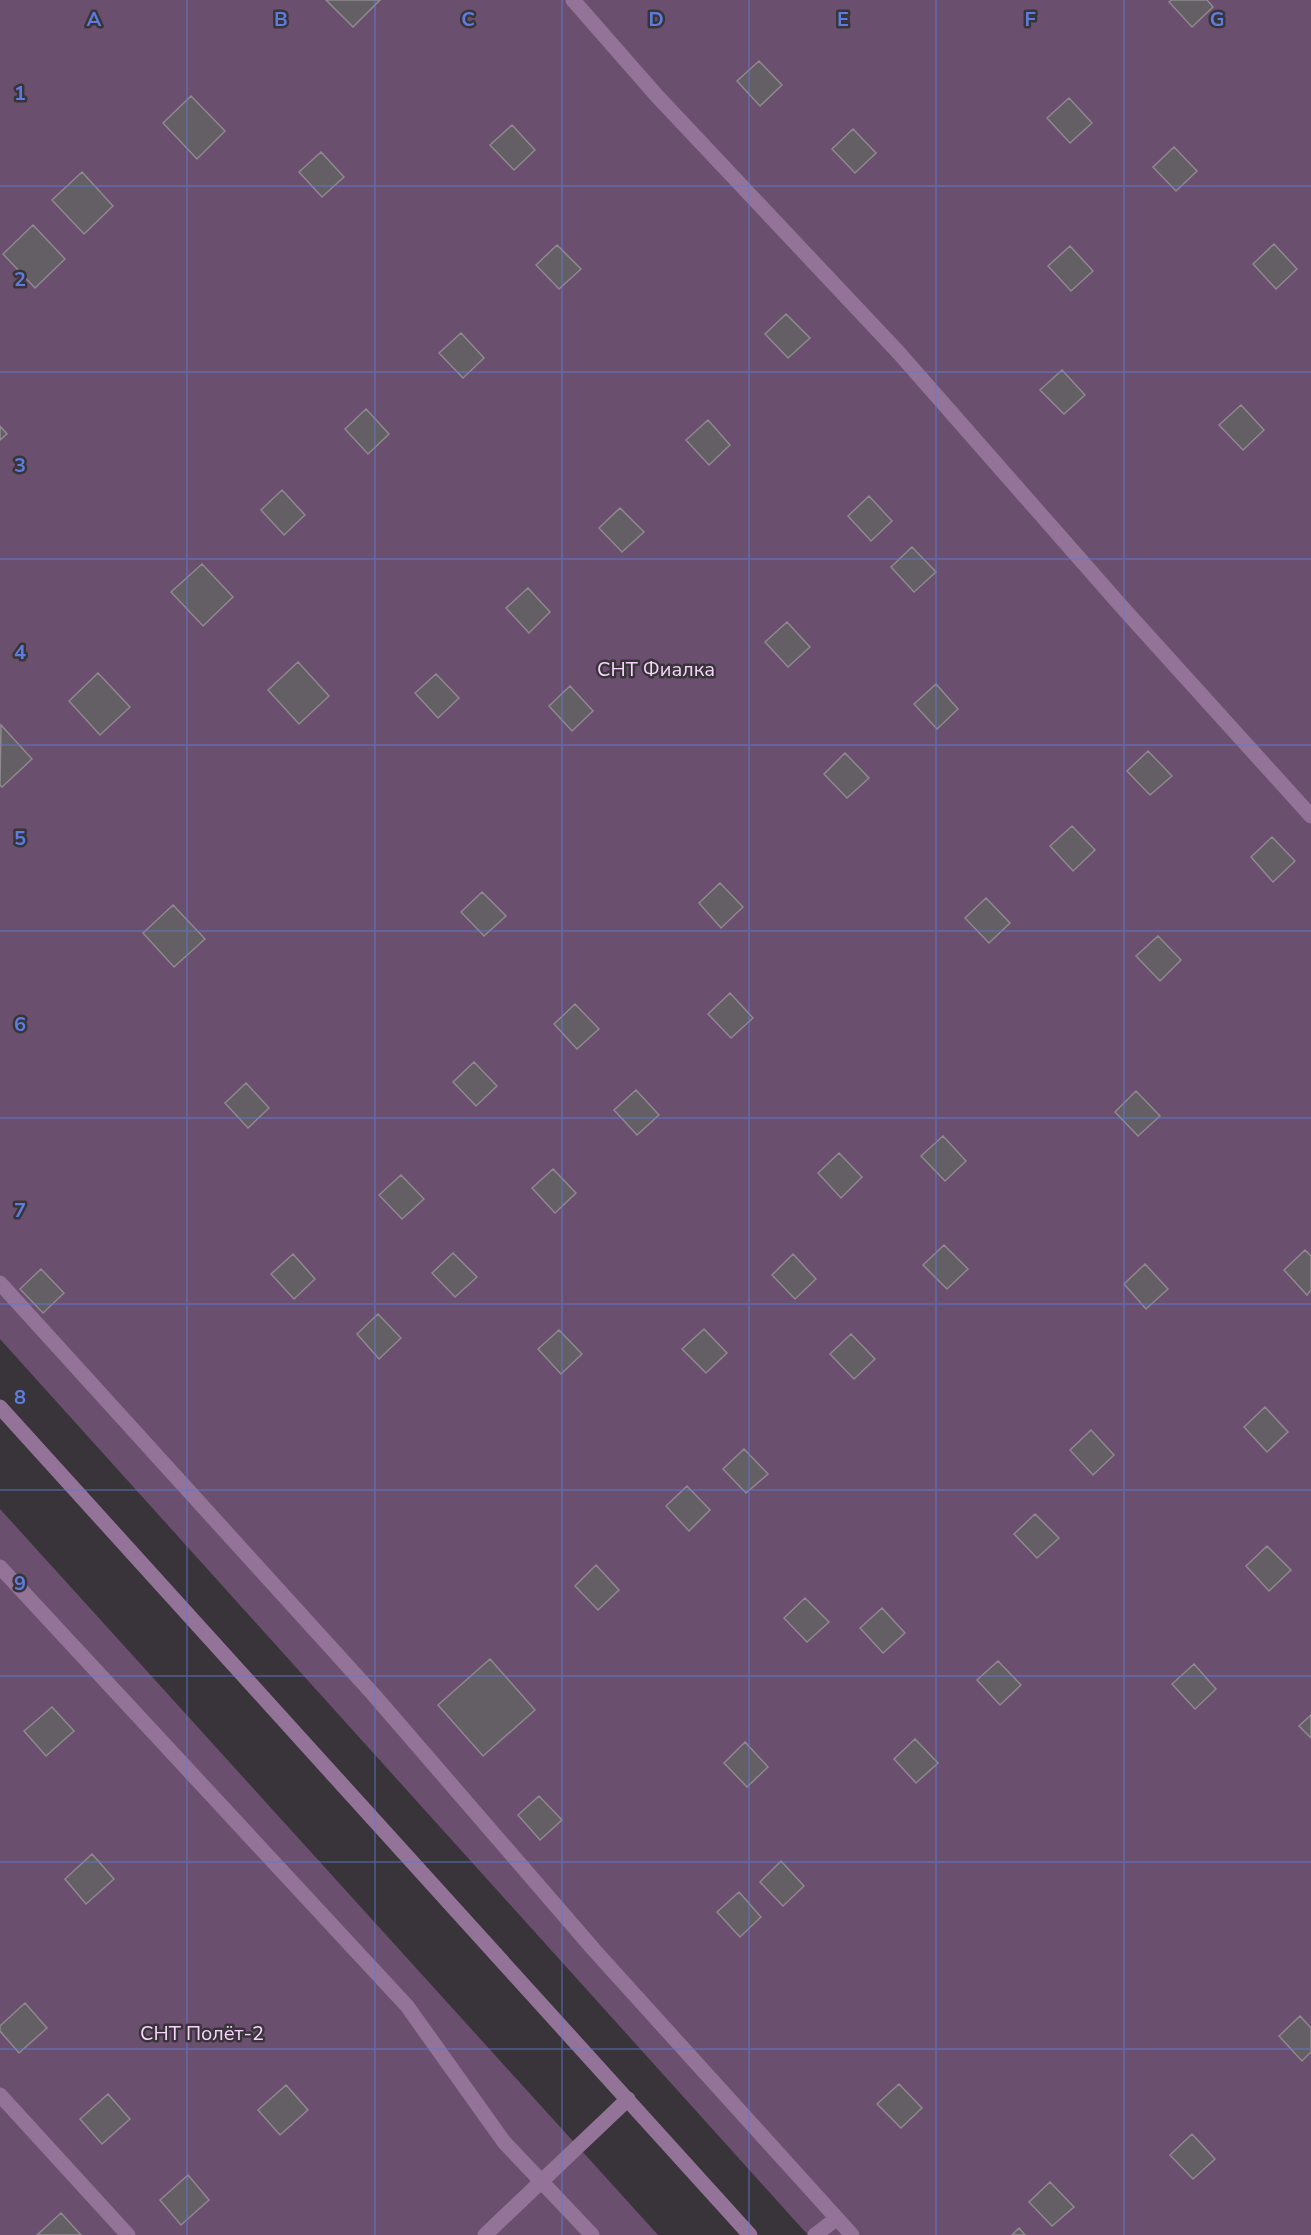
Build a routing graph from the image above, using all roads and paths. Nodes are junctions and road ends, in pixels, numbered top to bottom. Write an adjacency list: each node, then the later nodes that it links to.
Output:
1 (573, 0): 2 (street)
2 (1311, 816)
3 (0, 1283): 9 (street)
4 (0, 1407): 7 (street)
5 (0, 1567): 8 (street)
6 (0, 2095): 10 (street)
7 (628, 2099): 8 (street); 13 (street)
8 (541, 2183): 11 (street); 12 (street)
9 (836, 2219): 14 (street); 15 (street)
10 (128, 2235)
11 (486, 2235)
12 (592, 2235)
13 (750, 2235)
14 (815, 2235)
15 (852, 2235)

